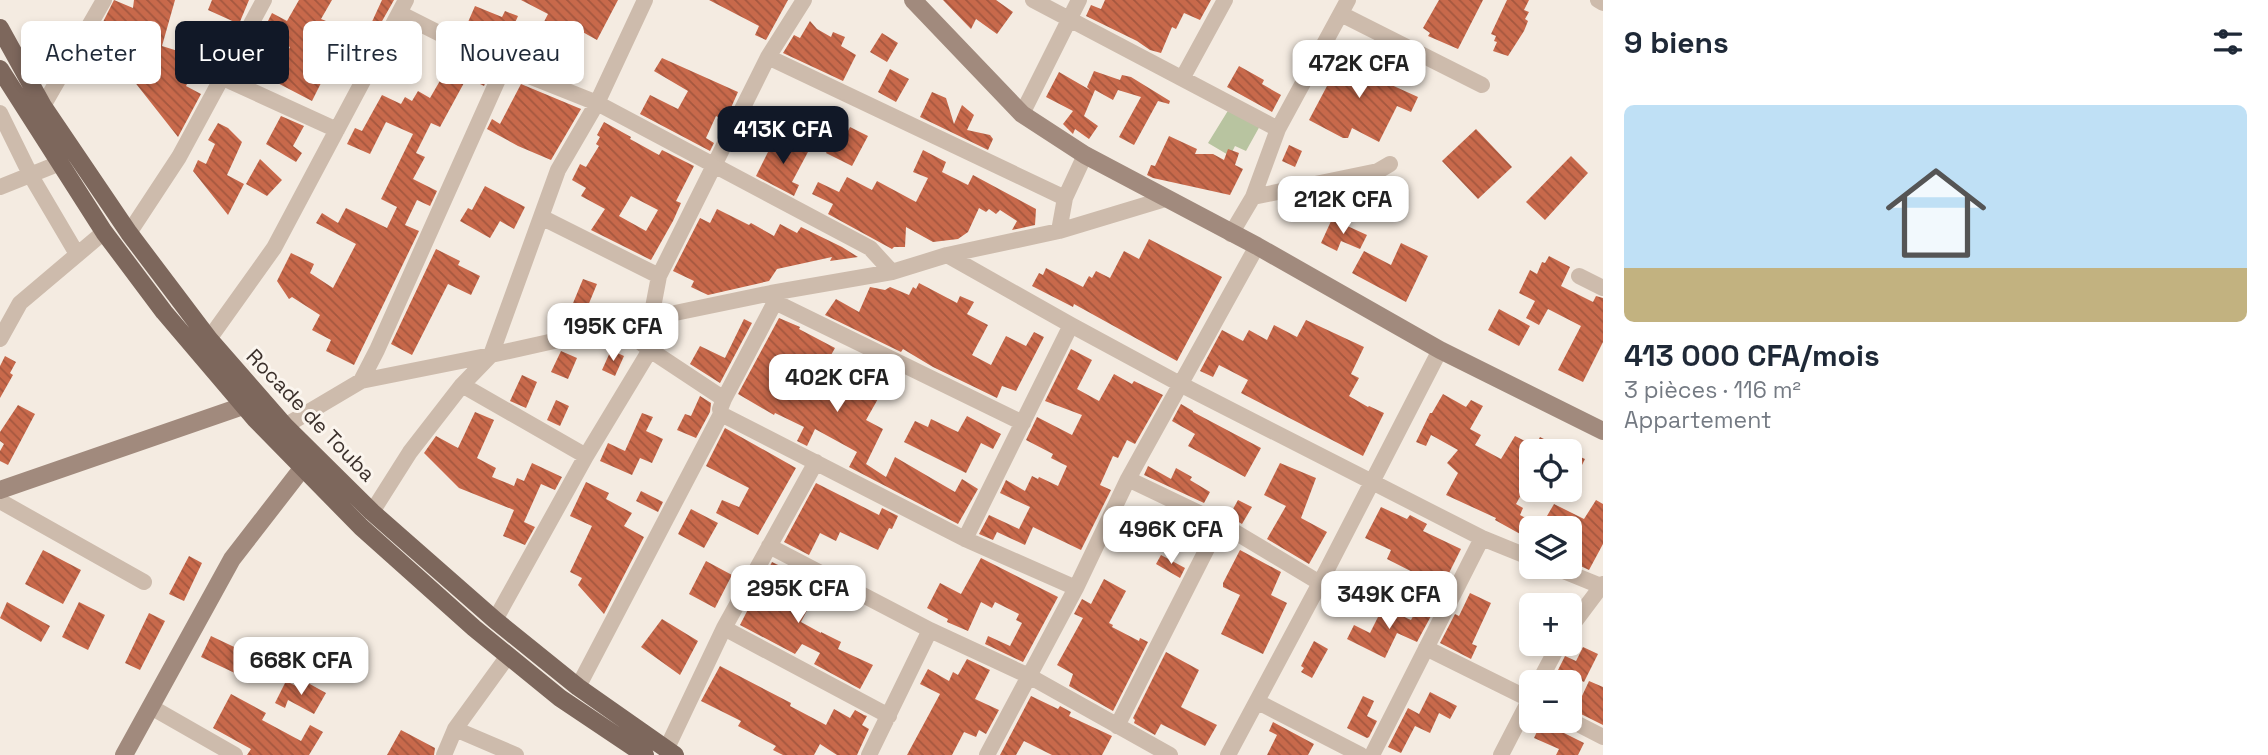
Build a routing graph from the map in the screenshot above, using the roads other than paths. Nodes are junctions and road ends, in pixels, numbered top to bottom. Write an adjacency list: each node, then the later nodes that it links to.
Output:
1 (104, 0): 26 (street)
2 (264, 0): 14 (street)
3 (645, 0): 25 (street)
4 (804, 0): 17 (street)
5 (1033, 0): 13 (street)
6 (1079, 0): 13 (street)
7 (1224, 0): 19 (street)
8 (1598, 0): 10 (street)
9 (915, 1): 28 (street)
10 (1603, 3)
11 (402, 6): 15 (street); 30 (street)
12 (1344, 7): 24 (street); 29 (street)
13 (1070, 19): 19 (street); 28 (street)
14 (253, 21)
15 (436, 26)
16 (0, 28): 26 (main road, Rocade de Touba)
17 (768, 57): 34 (street); 38 (street)
18 (0, 69): 32 (main road, Rocade de Touba)
19 (1183, 77): 29 (street)
20 (220, 84): 43 (street)
21 (236, 84): 30 (street)
22 (496, 84): 61 (street)
23 (549, 84): 25 (street)
24 (1482, 85)
25 (597, 103): 34 (street); 40 (street)
26 (43, 107): 43 (main road, Rocade de Touba)
27 (0, 113): 35 (street)
28 (1022, 114): 31 (street)
29 (1278, 129): 37 (street)
30 (337, 131): 57 (street)
31 (1084, 155): 38 (street); 39 (street)
32 (60, 163): 35 (street); 42 (main road, Rocade de Touba)
33 (1390, 164): 37 (street)
34 (714, 167): 48 (street); 49 (street)
35 (31, 176): 36 (street); 46 (street)
36 (0, 187)
37 (1253, 197): 44 (street)
38 (1065, 198): 41 (street)
39 (1166, 199): 41 (street); 44 (street)
40 (541, 217): 49 (street); 60 (street)
41 (1059, 231): 47 (street)
42 (104, 232): 46 (street); 65 (main road, Rocade de Touba)
43 (130, 233): 57 (main road, Rocade de Touba)
44 (1231, 234): 45 (street)
45 (1257, 246): 59 (street); 62 (street)
46 (77, 254): 56 (street)
47 (947, 255): 48 (street); 54 (street)
48 (891, 272): 52 (street)
49 (659, 276): 53 (street)
50 (1579, 276): 51 (street)
51 (1603, 288)
52 (773, 297): 53 (street); 66 (street); 67 (street)
53 (651, 318): 55 (street)
54 (1070, 326): 62 (street); 67 (street)
55 (621, 327): 58 (street); 60 (street)
56 (0, 339)
57 (209, 339): 64 (main road, Rocade de Touba)
58 (650, 349): 66 (street); 70 (street)
59 (1440, 349): 69 (street); 74 (street)
60 (491, 355): 61 (street); 63 (street)
61 (360, 381): 68 (street)
62 (1180, 384): 73 (street); 74 (street)
63 (462, 385): 70 (street); 77 (street)
64 (261, 400): 65 (main road); 68 (main road, Rocade de Touba)
65 (243, 406): 71 (main road, Rocade de Touba); 75 (street)
66 (722, 407): 72 (street); 95 (street)
67 (1023, 423): 80 (street)
68 (285, 426): 71 (main road, Rocade de Touba)
69 (1603, 431)
70 (586, 456): 89 (street)
71 (307, 461): 77 (main road, Rocade de Touba); 93 (main road, Rocade de Touba); 98 (street)
72 (816, 462): 80 (street); 81 (street)
73 (1128, 479): 78 (street); 87 (street)
74 (1372, 481): 79 (street); 85 (street)
75 (0, 490)
76 (0, 501): 84 (street)
77 (372, 512): 89 (main road, Rocade de Touba)
78 (1220, 523): 85 (street); 101 (street)
79 (1482, 538): 82 (street); 92 (street)
80 (965, 539): 87 (street)
81 (769, 546): 90 (street); 91 (street)
82 (1519, 553)
83 (1582, 578): 86 (street)
84 (144, 582)
85 (1320, 583): 97 (street)
86 (1602, 586): 88 (street)
87 (1076, 588): 94 (street)
88 (1582, 612)
89 (495, 620): 95 (main road, Rocade de Touba)
90 (724, 628): 99 (street); 105 (street)
91 (930, 630): 94 (street); 99 (street)
92 (1426, 648): 96 (street); 116 (street)
93 (508, 656): 103 (street); 110 (main road, Rocade de Touba)
94 (1029, 676): 101 (street); 112 (street)
95 (578, 687): 105 (main road, Rocade de Touba)
96 (1519, 693)
97 (1258, 702): 114 (street); 115 (street)
98 (151, 707): 106 (street); 107 (street)
99 (888, 716): 111 (street)
100 (1519, 721): 117 (street)
101 (1118, 726): 113 (street)
102 (1582, 726): 104 (street)
103 (455, 729): 108 (street); 109 (street)
104 (1603, 737)
105 (670, 752)
106 (124, 755)
107 (235, 755)
108 (444, 755)
109 (516, 755)
110 (645, 755)
111 (869, 755)
112 (987, 755)
113 (1170, 755)
114 (1228, 755)
115 (1362, 755)
116 (1372, 755)
117 (1501, 755)

